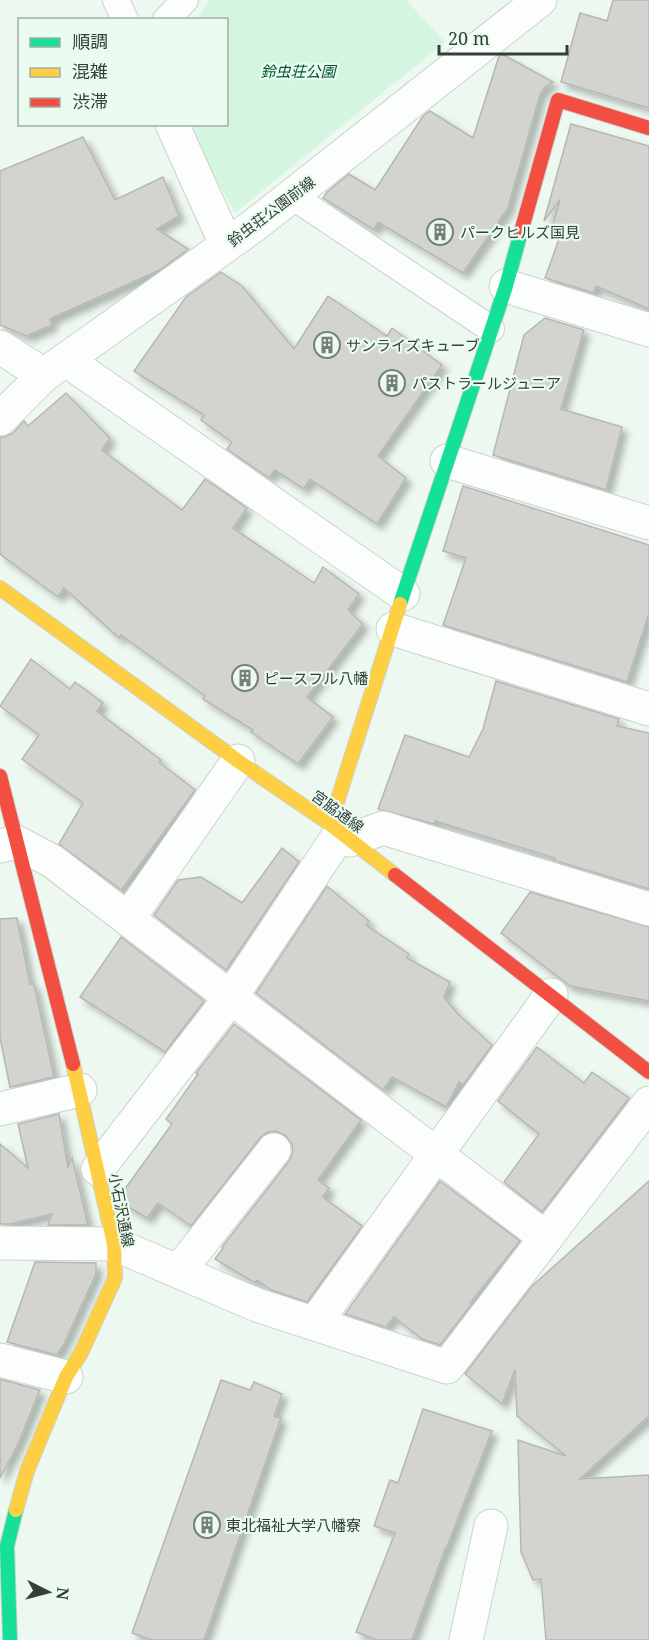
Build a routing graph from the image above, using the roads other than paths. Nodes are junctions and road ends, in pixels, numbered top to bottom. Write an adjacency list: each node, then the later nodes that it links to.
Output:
1 (116, 0): 4 (lane)
2 (185, 0): 5 (lane)
3 (540, 0): 8 (street, 鈴虫荘公園前線)
4 (124, 18)
5 (168, 18)
6 (173, 126): 9 (street)
7 (649, 128): 10 (street)
8 (292, 196): 9 (street, 鈴虫荘公園前線); 11 (lane)
9 (226, 244): 14 (street, 鈴虫荘公園前線)
10 (506, 286): 11 (street); 12 (street)
11 (491, 329): 16 (street)
12 (649, 330)
13 (0, 347): 14 (street)
14 (55, 368): 15 (street, 鈴虫荘公園前線); 19 (street)
15 (0, 419)
16 (447, 461): 17 (street); 19 (street)
17 (649, 523)
18 (0, 588): 22 (street, 宮脇通線)
19 (403, 594): 20 (street)
20 (393, 629): 21 (street); 24 (street)
21 (649, 709)
22 (238, 761): 24 (street, 宮脇通線); 27 (street)
23 (0, 776): 25 (street, 小石沢通線)
24 (340, 832): 26 (street); 28 (street, 宮脇通線); 29 (street)
25 (8, 844): 27 (street); 31 (street, 小石沢通線)
26 (649, 909)
27 (128, 919): 29 (street)
28 (550, 995): 30 (street, 宮脇通線); 35 (street)
29 (231, 998): 35 (street); 36 (street)
30 (649, 1072)
31 (80, 1090): 33 (street); 36 (street, 小石沢通線)
32 (649, 1103): 37 (street)
33 (0, 1109)
34 (274, 1150): 40 (street)
35 (436, 1154): 37 (street); 41 (street)
36 (98, 1169): 39 (street, 小石沢通線)
37 (546, 1238): 41 (street)
38 (0, 1242): 39 (street)
39 (114, 1244): 40 (street); 43 (street, 小石沢通線)
40 (179, 1271): 41 (street)
41 (315, 1323)
42 (0, 1360): 43 (street)
43 (66, 1377): 45 (street, 小石沢通線)
44 (491, 1526): 47 (street)
45 (3, 1546): 46 (street, 小石沢通線)
46 (9, 1640)
47 (466, 1640)

